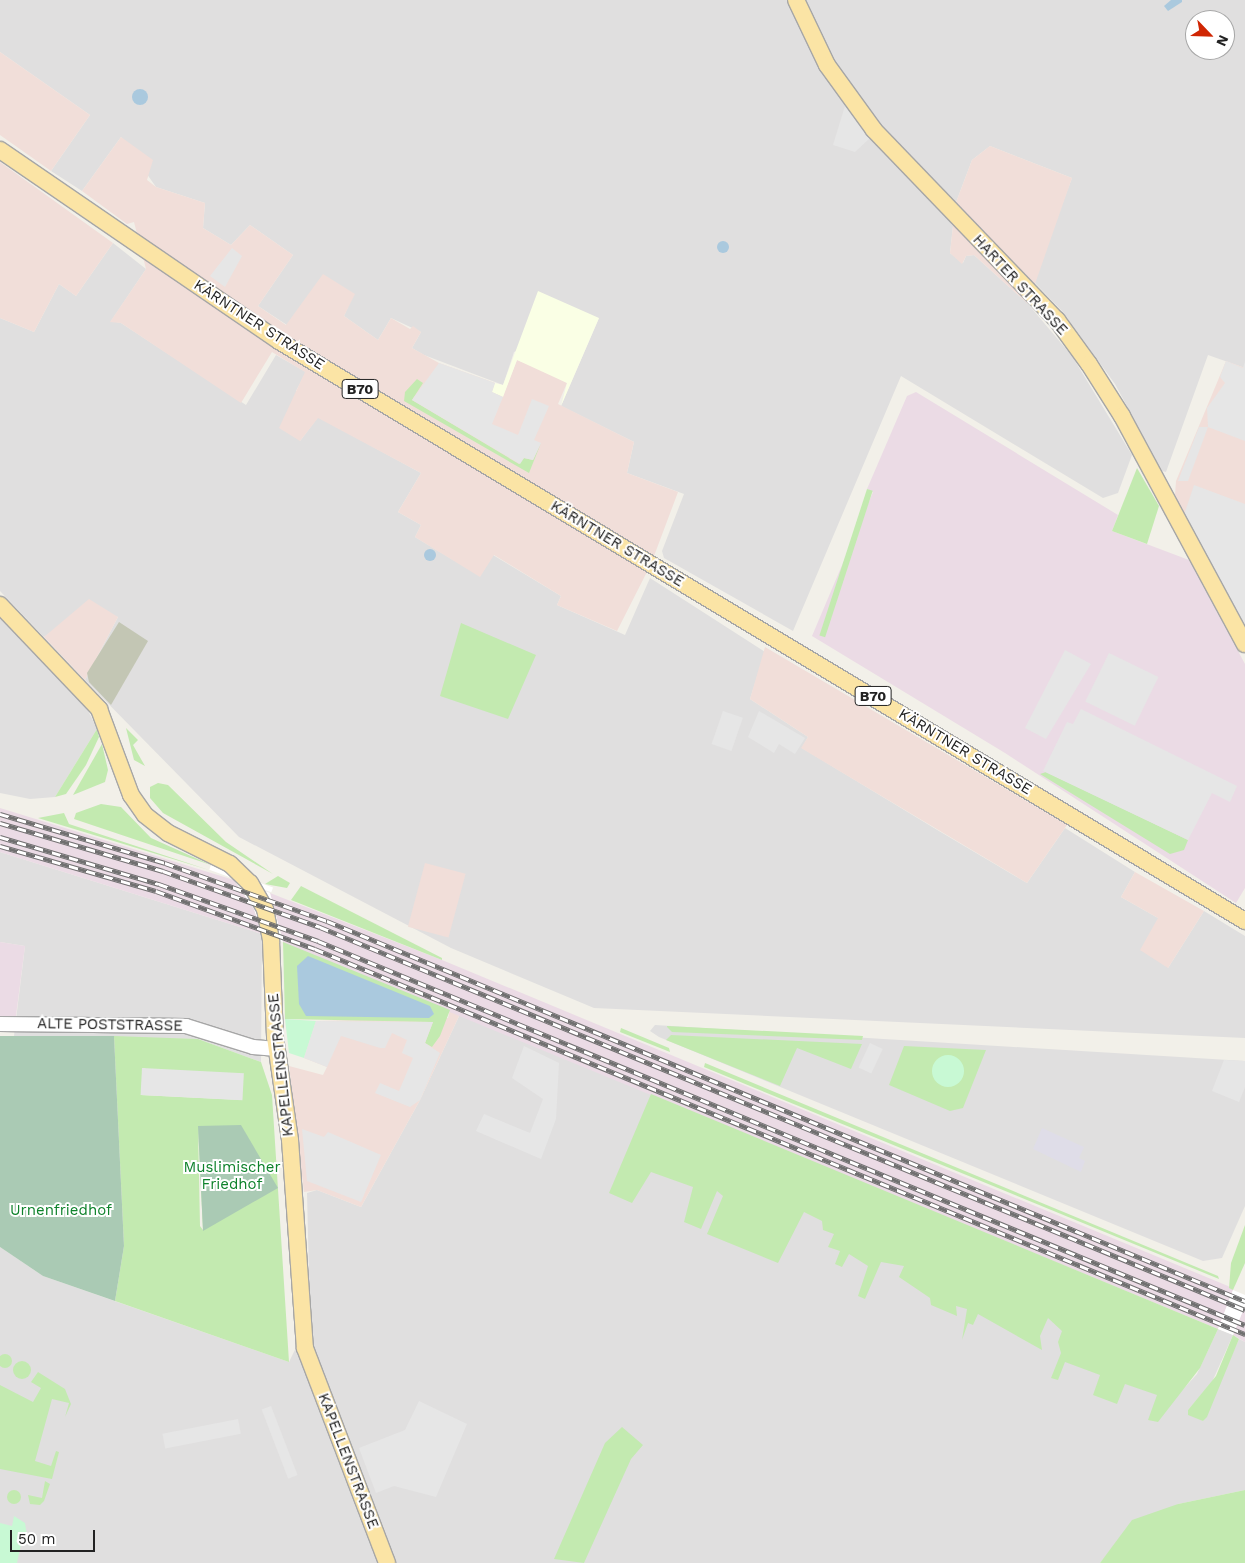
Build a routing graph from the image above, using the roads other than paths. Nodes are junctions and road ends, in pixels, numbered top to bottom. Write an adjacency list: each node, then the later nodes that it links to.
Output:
1 (796, 0): 4 (main road, HARTER STRASSE)
2 (0, 150): 5 (main road, KÄRNTNER STRASSE / B70)
3 (0, 605): 7 (main road, KAPELLENSTRASSE)
4 (1245, 644)
5 (1245, 921)
6 (0, 1024): 7 (street, ALTE POSTSTRASSE)
7 (277, 1049): 8 (main road, KAPELLENSTRASSE)
8 (387, 1563)

